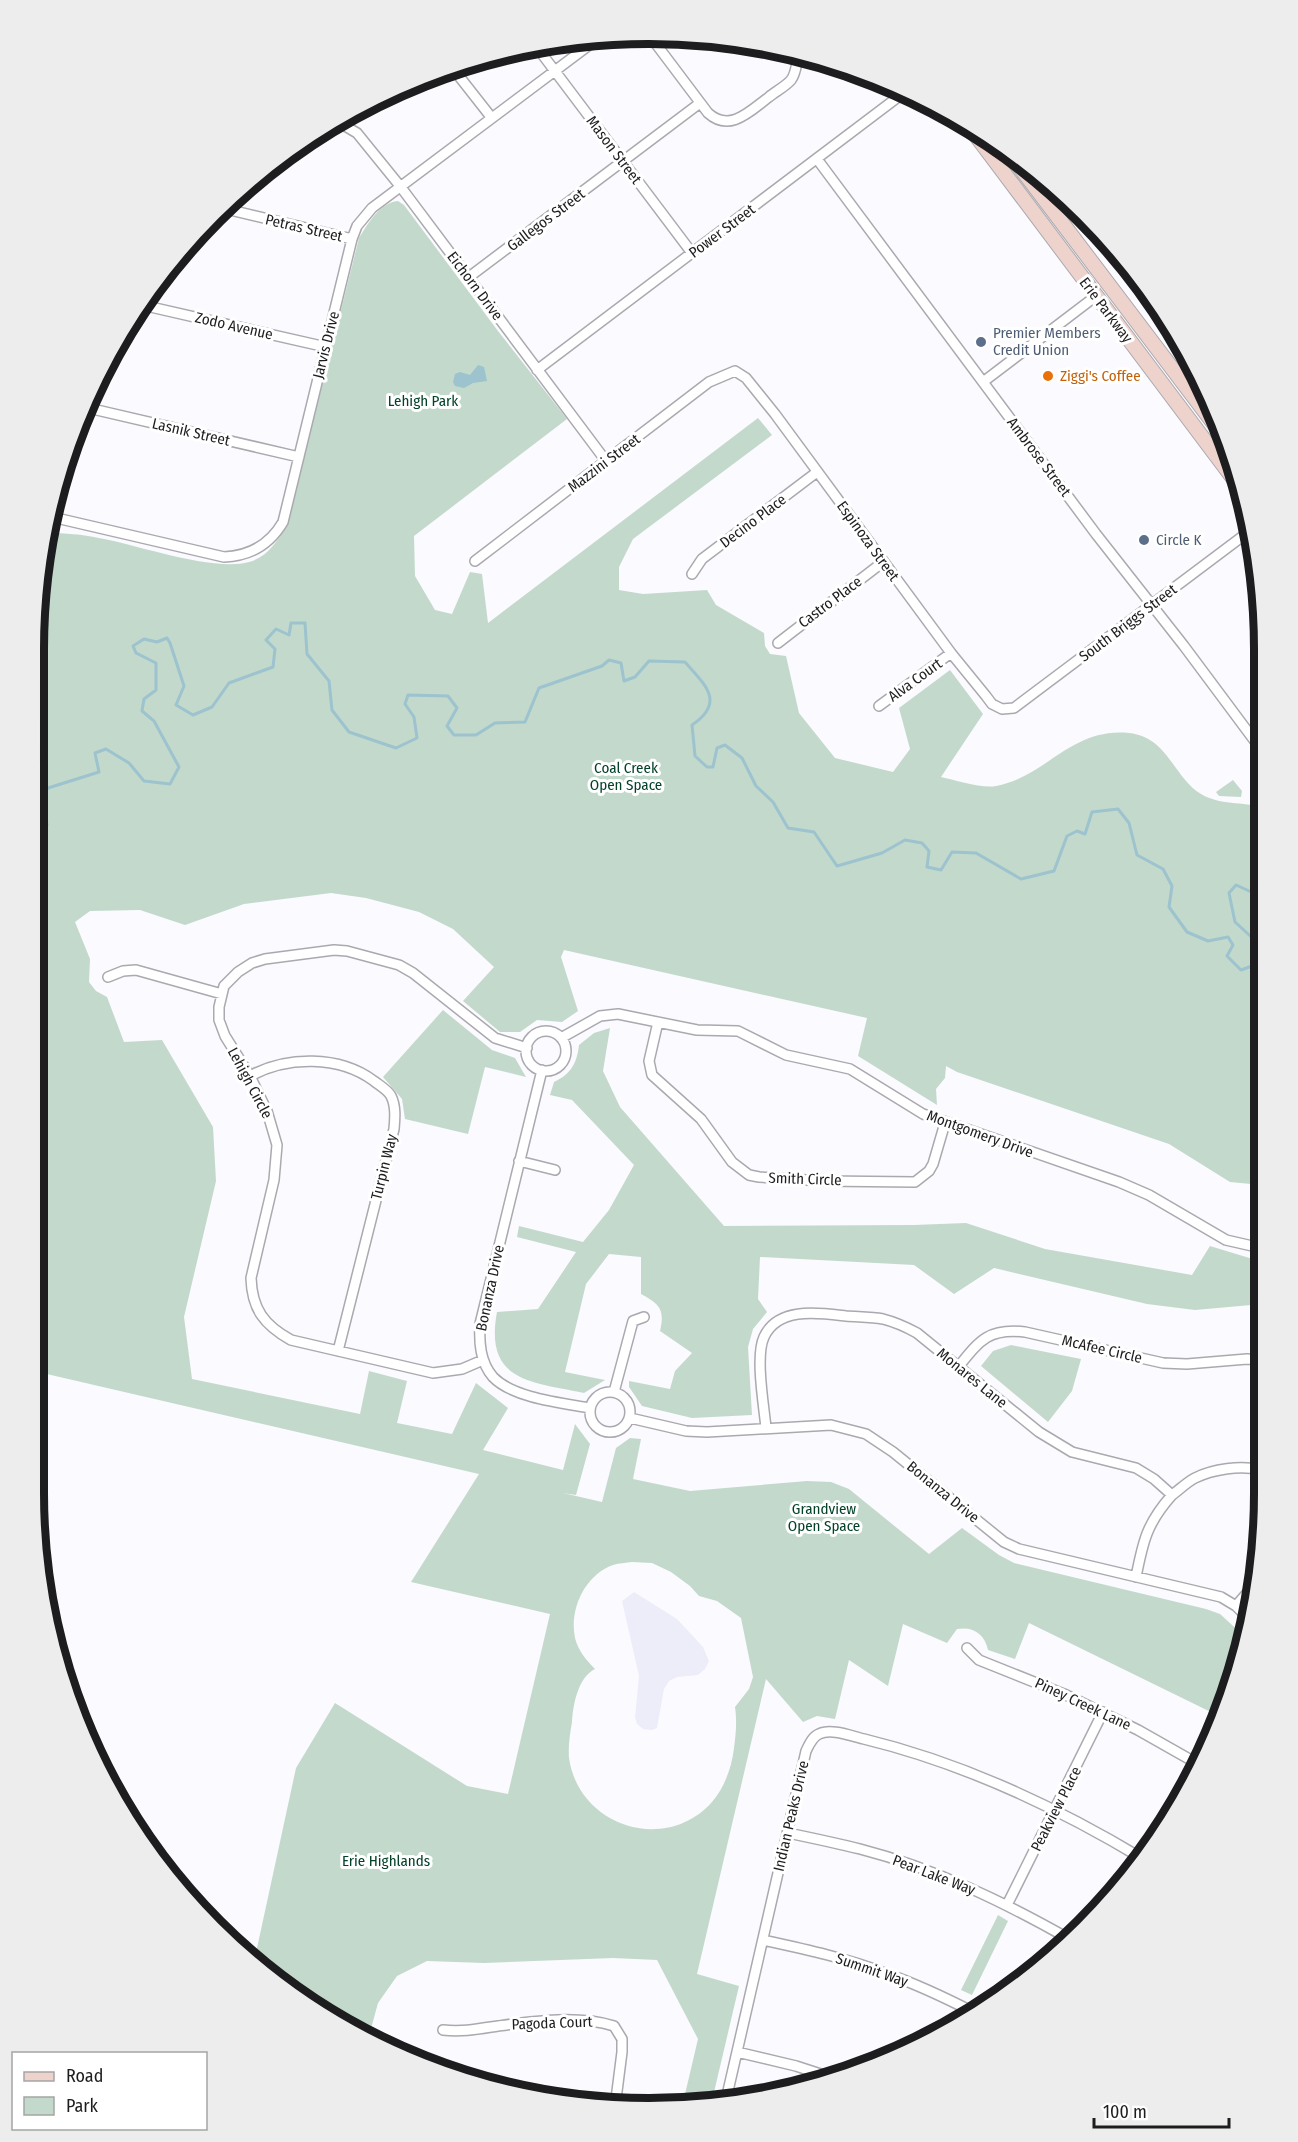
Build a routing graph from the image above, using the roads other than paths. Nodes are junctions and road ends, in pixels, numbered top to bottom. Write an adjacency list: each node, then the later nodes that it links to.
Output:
1 (657, 44): 8 (street)
2 (586, 47): 5 (street, Jarvis Drive)
3 (542, 53): 5 (street, Mason Street)
4 (797, 62): 8 (street)
5 (555, 71): 9 (street, Jarvis Drive); 13 (street, Mason Street)
6 (458, 75): 9 (street)
7 (898, 97): 12 (street, Power Street)
8 (700, 103): 13 (street, Gallegos Street)
9 (491, 117): 15 (street, Jarvis Drive)
10 (345, 126): 15 (street, Eichorn Drive)
11 (983, 144): 20 (main road, Erie Parkway)
12 (817, 159): 18 (street, Power Street); 25 (street, Ambrose Street)
13 (623, 163): 18 (street, Mason Street); 19 (street, Gallegos Street)
14 (1027, 177): 27 (main road, Erie Parkway)
15 (400, 186): 17 (street, Jarvis Drive); 19 (street, Eichorn Drive)
16 (232, 210): 17 (street, Petras Street)
17 (352, 239): 22 (street, Jarvis Drive)
18 (692, 253): 23 (street, Power Street)
19 (469, 277): 23 (street, Eichorn Drive)
20 (1096, 296): 25 (street); 30 (main road, Erie Parkway)
21 (150, 307): 22 (street, Zodo Avenue)
22 (326, 347): 28 (street, Jarvis Drive)
23 (537, 370): 29 (street, Eichorn Drive)
24 (735, 371): 29 (street, Mazzini Street); 31 (street, Espinoza Street)
25 (983, 382): 37 (street, Ambrose Street)
26 (93, 409): 28 (street, Lasnik Street)
27 (1207, 414)
28 (299, 457): 32 (street, Jarvis Drive)
29 (606, 461): 34 (street, Mazzini Street)
30 (1227, 470)
31 (817, 472): 35 (street, Espinoza Street); 36 (street, Decino Place)
32 (58, 518)
33 (1244, 535): 37 (street, South Briggs Street)
34 (475, 561)
35 (883, 562): 38 (street, Castro Place); 39 (street, Espinoza Street)
36 (692, 574)
37 (1153, 605): 41 (street, South Briggs Street); 42 (street, Ambrose Street)
38 (778, 643)
39 (951, 653): 40 (street, Alva Court); 41 (street, Espinoza Street)
40 (879, 706)
41 (1002, 709)
42 (1254, 740)
43 (108, 977): 44 (street)
44 (222, 994): 47 (street); 49 (street, Lehigh Circle)
45 (658, 1022): 46 (street, Montgomery Drive); 50 (street, Montgomery Drive); 50 (street, Smith Circle)
46 (561, 1038): 47 (street); 48 (street)
47 (526, 1047): 48 (street)
48 (542, 1070): 51 (street)
49 (250, 1076): 55 (street, Lehigh Circle); 55 (street, Turpin Way)
50 (945, 1123): 53 (street, Montgomery Drive)
51 (518, 1164): 52 (street); 56 (street, Bonanza Drive)
52 (555, 1170)
53 (1254, 1246)
54 (644, 1317): 59 (street)
55 (338, 1351): 56 (street, Lehigh Circle)
56 (483, 1360): 60 (street)
57 (1254, 1360): 58 (street, McAfee Circle)
58 (958, 1366): 62 (street, Monares Lane); 64 (street, Monares Lane)
59 (614, 1392): 60 (street); 61 (street)
60 (590, 1408): 61 (street)
61 (630, 1418): 62 (street, Bonanza Drive)
62 (766, 1428): 65 (street, Bonanza Drive)
63 (1254, 1470): 64 (street)
64 (1172, 1495): 65 (street)
65 (1137, 1577): 67 (street, Bonanza Drive)
66 (1245, 1595): 67 (street)
67 (1236, 1606): 68 (street, Bonanza Drive)
68 (1243, 1613)
69 (967, 1648): 70 (street, Piney Creek Lane)
70 (1103, 1712): 71 (street, Piney Creek Lane); 72 (street, Peakview Place)
71 (1192, 1761)
72 (1056, 1810): 73 (street, Indian Peaks Drive); 74 (street, Indian Peaks Drive); 75 (street, Peakview Place)
73 (788, 1833): 75 (street, Pear Lake Way); 77 (street, Indian Peaks Drive)
74 (1135, 1853)
75 (1007, 1905): 76 (street, Pear Lake Way)
76 (1062, 1935)
77 (764, 1940): 78 (street, Summit Way); 80 (street, Indian Peaks Drive)
78 (966, 2008)
79 (443, 2030): 83 (street, Pagoda Court)
80 (737, 2052): 81 (street); 82 (street, Indian Peaks Drive)
81 (820, 2074)
82 (728, 2093)
83 (616, 2097)

